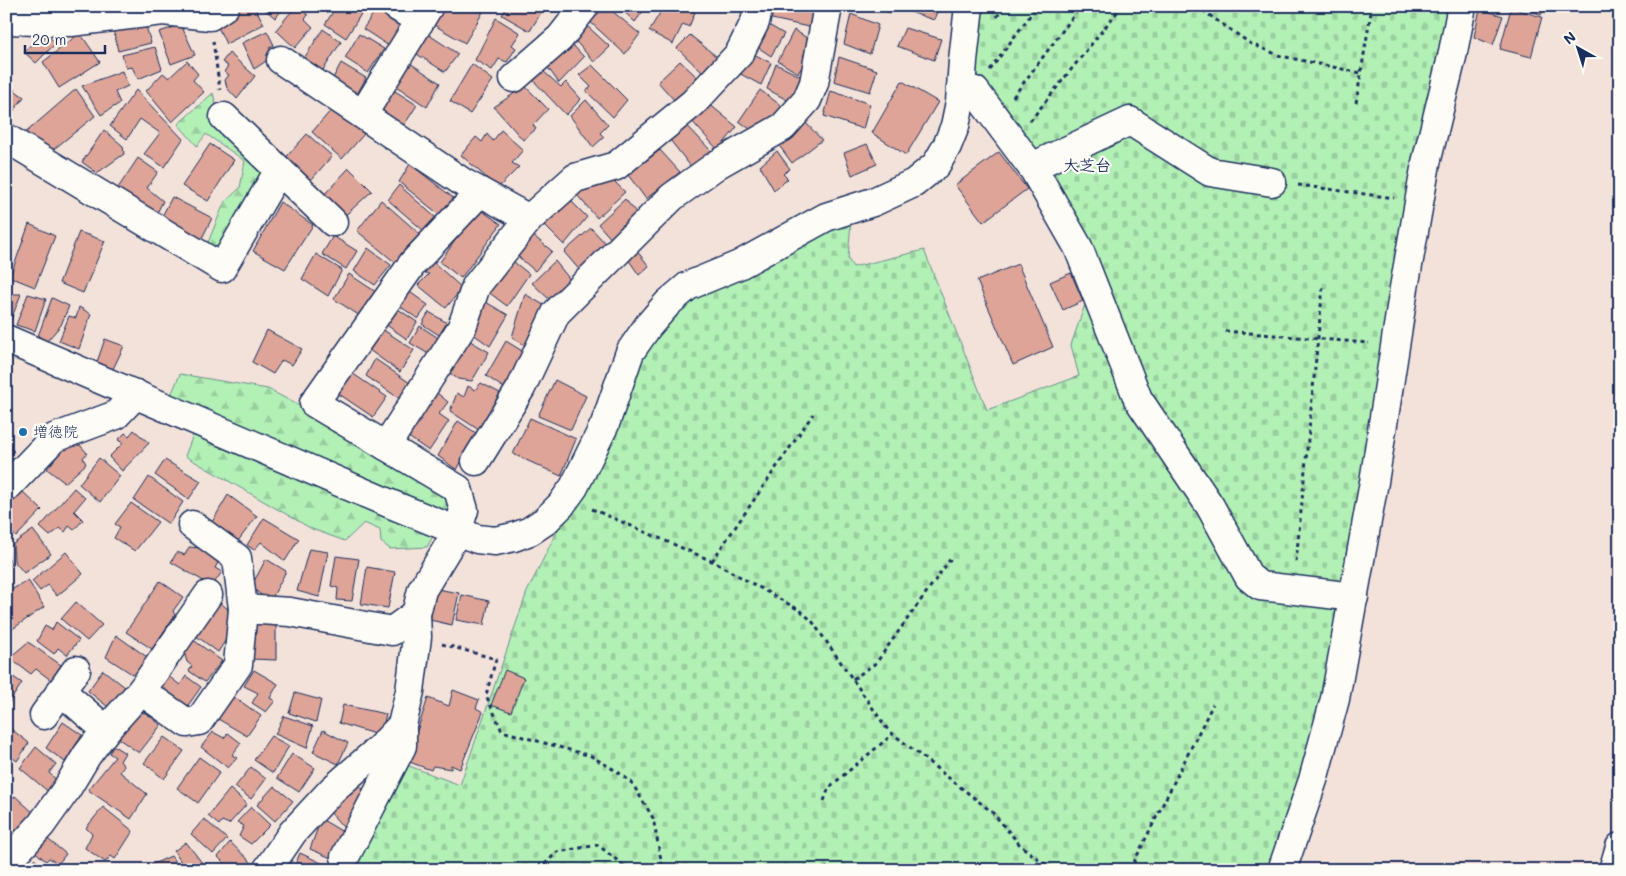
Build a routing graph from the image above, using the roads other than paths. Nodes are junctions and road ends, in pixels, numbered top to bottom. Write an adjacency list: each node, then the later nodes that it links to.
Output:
1 (396, 6): 8 (street)
2 (585, 6): 11 (street)
3 (759, 6): 20 (street)
4 (828, 6): 25 (street)
5 (968, 6): 12 (street)
6 (1462, 6): 30 (street)
7 (218, 11): 9 (street)
8 (424, 14): 13 (street)
9 (6, 20)
10 (281, 60): 13 (street)
11 (514, 78)
12 (968, 89): 16 (street); 28 (street)
13 (363, 114): 19 (street)
14 (224, 117): 17 (street)
15 (6, 138): 17 (street)
16 (1032, 167): 18 (street); 30 (street)
17 (279, 170): 21 (street)
18 (1272, 182)
19 (480, 192): 20 (street); 24 (street)
20 (529, 219): 24 (street)
21 (333, 222)
22 (6, 339): 23 (street)
23 (136, 394): 26 (street); 28 (street)
24 (386, 446): 28 (street)
25 (476, 461)
26 (6, 488)
27 (192, 524): 31 (street)
28 (457, 532): 32 (street)
29 (208, 596): 33 (street)
30 (1354, 597): 41 (street)
31 (242, 609): 32 (street); 33 (street)
32 (417, 626): 35 (street)
33 (141, 692): 36 (street)
34 (44, 716): 36 (street)
35 (402, 725): 38 (street); 40 (street)
36 (106, 730): 39 (street)
37 (1620, 847): 42 (street)
38 (345, 857)
39 (6, 859)
40 (267, 870)
41 (1282, 870)
42 (1613, 870)

